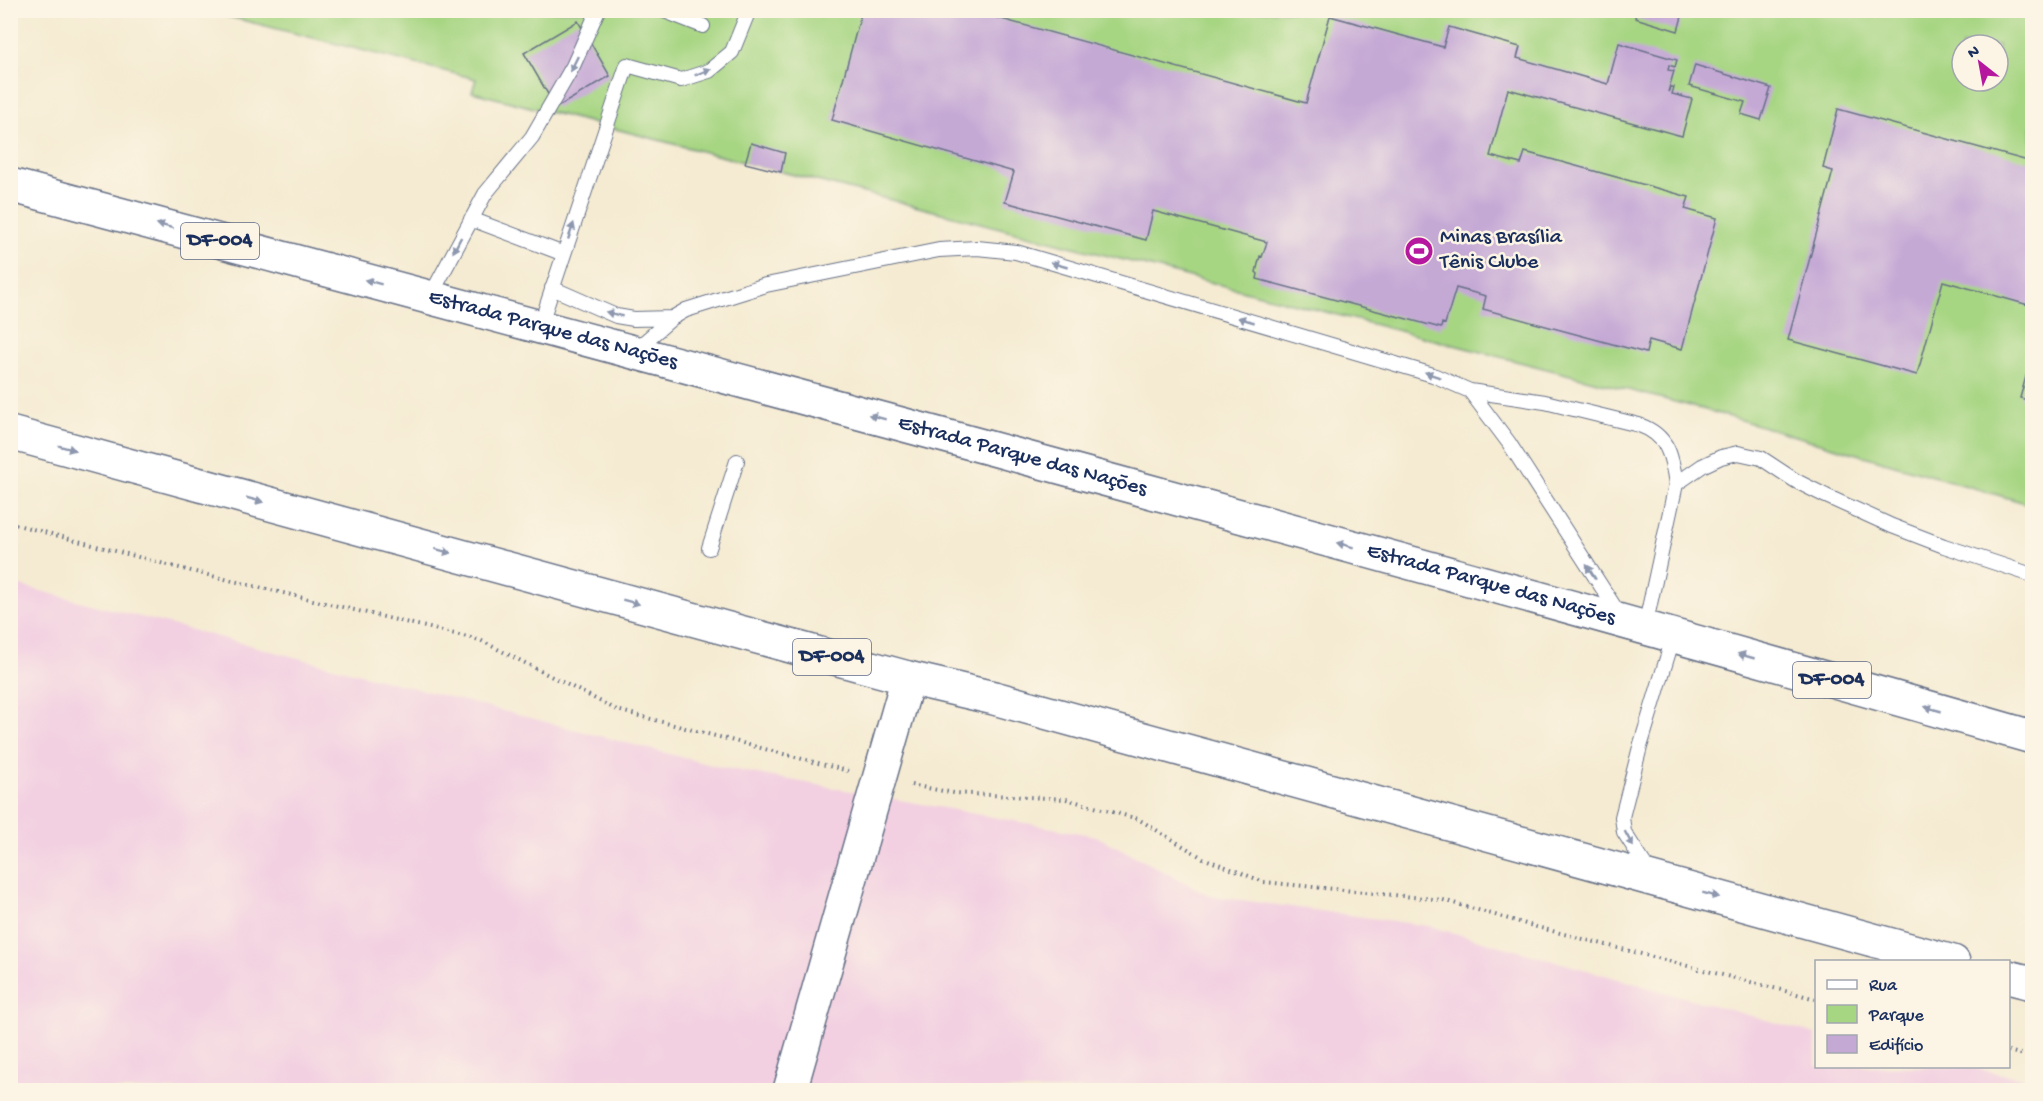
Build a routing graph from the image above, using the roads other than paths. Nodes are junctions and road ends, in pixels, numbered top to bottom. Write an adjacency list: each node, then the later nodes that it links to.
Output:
1 (597, 10): 6 (lane, one-way to 6)
2 (662, 10): 4 (lane)
3 (749, 10): 7 (lane, one-way to 3)
4 (703, 26)
5 (10, 185): 9 (main road, Estrada Parque das Nações / DF-004, one-way to 5)
6 (471, 219): 7 (lane); 9 (lane, one-way to 9)
7 (564, 254): 8 (lane)
8 (552, 288): 10 (lane, one-way to 8); 11 (lane)
9 (430, 297): 11 (main road, Estrada Parque das Nações / DF-004)
10 (672, 318): 12 (lane); 13 (lane, one-way to 10)
11 (540, 326): 12 (main road, Estrada Parque das Nações / DF-004)
12 (633, 351): 19 (main road, Estrada Parque das Nações / DF-004, one-way to 12)
13 (1470, 391): 16 (lane); 19 (lane, one-way to 13)
14 (10, 433): 20 (main road, DF-004, one-way to 20)
15 (737, 461): 17 (lane)
16 (1676, 484): 18 (lane); 19 (lane)
17 (709, 548)
18 (2032, 575)
19 (1647, 628): 21 (main road, Estrada Parque das Nações / DF-004, one-way to 19); 22 (lane, one-way to 22)
20 (908, 678): 22 (main road, DF-004); 26 (main road)
21 (2032, 737)
22 (1654, 879): 23 (main road, DF-004, one-way to 23)
23 (1946, 960)
24 (2010, 978): 25 (main road)
25 (2032, 983)
26 (790, 1090)

